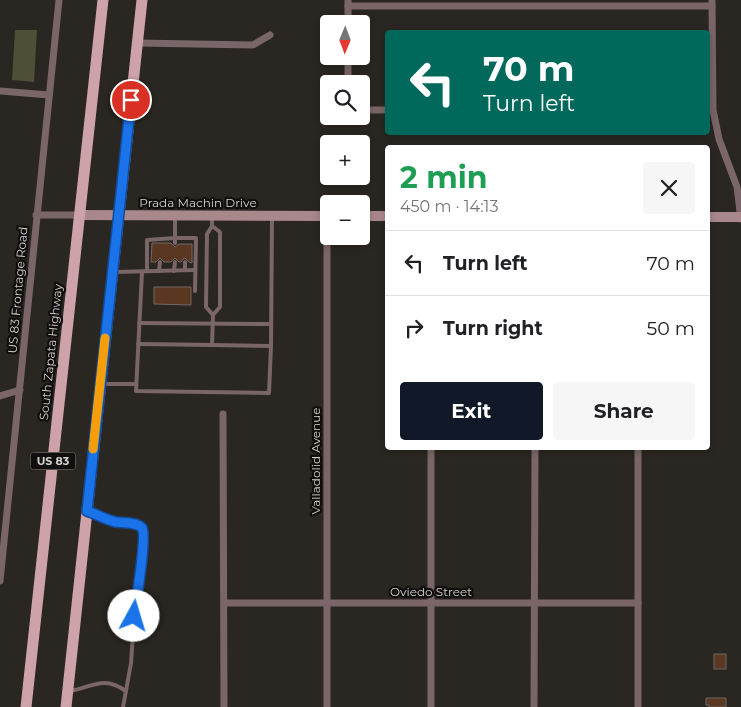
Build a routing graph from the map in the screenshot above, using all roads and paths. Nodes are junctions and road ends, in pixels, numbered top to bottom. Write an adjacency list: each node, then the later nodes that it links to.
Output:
1 (59, 0): 9 (street, US 83 Frontage Road)
2 (103, 0): 14 (main road, South Zapata Highway / US 83)
3 (142, 0): 7 (main road, US 83)
4 (348, 3): 5 (street)
5 (712, 3): 12 (street)
6 (270, 35): 7 (street)
7 (137, 43): 15 (main road, US 83)
8 (0, 91): 9 (street)
9 (49, 95): 13 (street, US 83 Frontage Road)
10 (370, 110): 11 (street)
11 (385, 110)
12 (710, 110): 22 (street)
13 (36, 215): 14 (street, Prada Machin Drive); 47 (street, US 83 Frontage Road)
14 (80, 215): 15 (street, Prada Machin Drive); 62 (main road, South Zapata Highway / US 83)
15 (119, 215): 16 (street, Prada Machin Drive); 35 (main road, US 83)
16 (175, 216): 23 (street, Prada Machin Drive); 25 (lane)
17 (272, 216): 18 (street, Prada Machin Drive); 23 (street, Prada Machin Drive); 41 (lane)
18 (320, 216)
19 (370, 216): 20 (street)
20 (385, 216)
21 (710, 217): 22 (street)
22 (741, 217)
23 (212, 221): 38 (lane); 38 (lane)
24 (185, 238): 25 (lane); 26 (lane); 32 (lane)
25 (175, 241): 36 (lane)
26 (185, 244)
27 (328, 245): 56 (street, Valladolid Avenue)
28 (160, 262): 33 (lane)
29 (175, 262): 34 (lane)
30 (185, 262): 31 (lane)
31 (185, 270): 32 (lane); 34 (lane)
32 (194, 270): 37 (lane)
33 (160, 271): 34 (lane); 36 (lane)
34 (174, 271)
35 (112, 272): 36 (lane); 45 (main road, US 83)
36 (144, 272): 39 (lane)
37 (195, 291)
38 (213, 315): 40 (lane)
39 (139, 323): 40 (lane); 42 (lane)
40 (213, 323): 41 (lane); 43 (lane)
41 (270, 324): 44 (lane)
42 (138, 344): 43 (lane); 46 (lane)
43 (212, 345): 44 (lane)
44 (270, 346): 46 (lane)
45 (100, 384): 46 (lane); 53 (main road, US 83)
46 (136, 384)
47 (20, 390): 48 (street); 54 (street, US 83 Frontage Road)
48 (0, 396)
49 (223, 414): 55 (street)
50 (431, 450): 57 (street)
51 (535, 450): 58 (street)
52 (638, 450): 59 (street)
53 (87, 511): 60 (lane); 61 (main road, US 83)
54 (0, 582)
55 (224, 603): 56 (street, Oviedo Street); 65 (street)
56 (328, 603): 57 (street, Oviedo Street); 66 (street, Valladolid Avenue)
57 (431, 603): 58 (street, Oviedo Street); 67 (street)
58 (535, 603): 59 (street, Oviedo Street); 68 (street)
59 (638, 603): 69 (street)
60 (126, 691): 61 (lane); 64 (lane)
61 (68, 692): 63 (main road, US 83)
62 (26, 707)
63 (66, 707)
64 (123, 707)
65 (224, 707)
66 (327, 707)
67 (431, 707)
68 (534, 707)
69 (638, 707)

